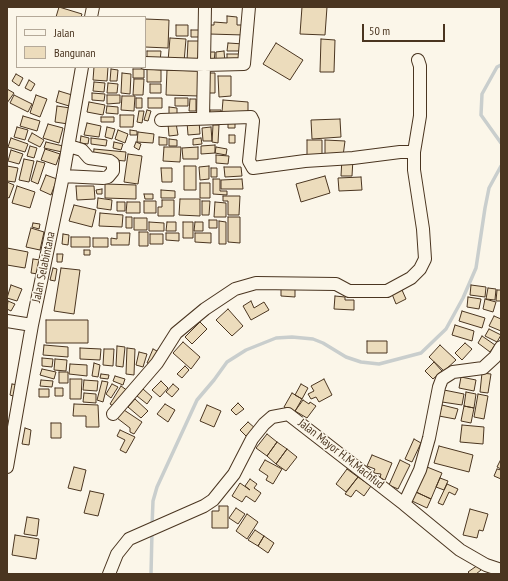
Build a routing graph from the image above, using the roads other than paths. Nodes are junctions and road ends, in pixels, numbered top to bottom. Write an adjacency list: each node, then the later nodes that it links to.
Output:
1 (205, 7): 5 (street)
2 (249, 7): 5 (street)
3 (418, 60): 10 (street)
4 (146, 63): 5 (street)
5 (204, 65): 7 (street)
6 (82, 68): 9 (street, Jalan Selabintana)
7 (203, 118): 8 (street); 10 (street)
8 (161, 120)
9 (69, 146): 11 (street, Jalan Selabintana); 11 (street)
10 (414, 152): 15 (street)
11 (63, 176): 13 (street, Jalan Selabintana)
12 (7, 321): 13 (street)
13 (32, 325): 16 (street, Jalan Selabintana)
14 (501, 347): 17 (street)
15 (113, 414)
16 (7, 467)
17 (404, 504): 18 (street, Jalan Mayor H.M.Machfud); 19 (street, Jalan Mayor H.M.Machfud)
18 (501, 570)
19 (109, 574)

